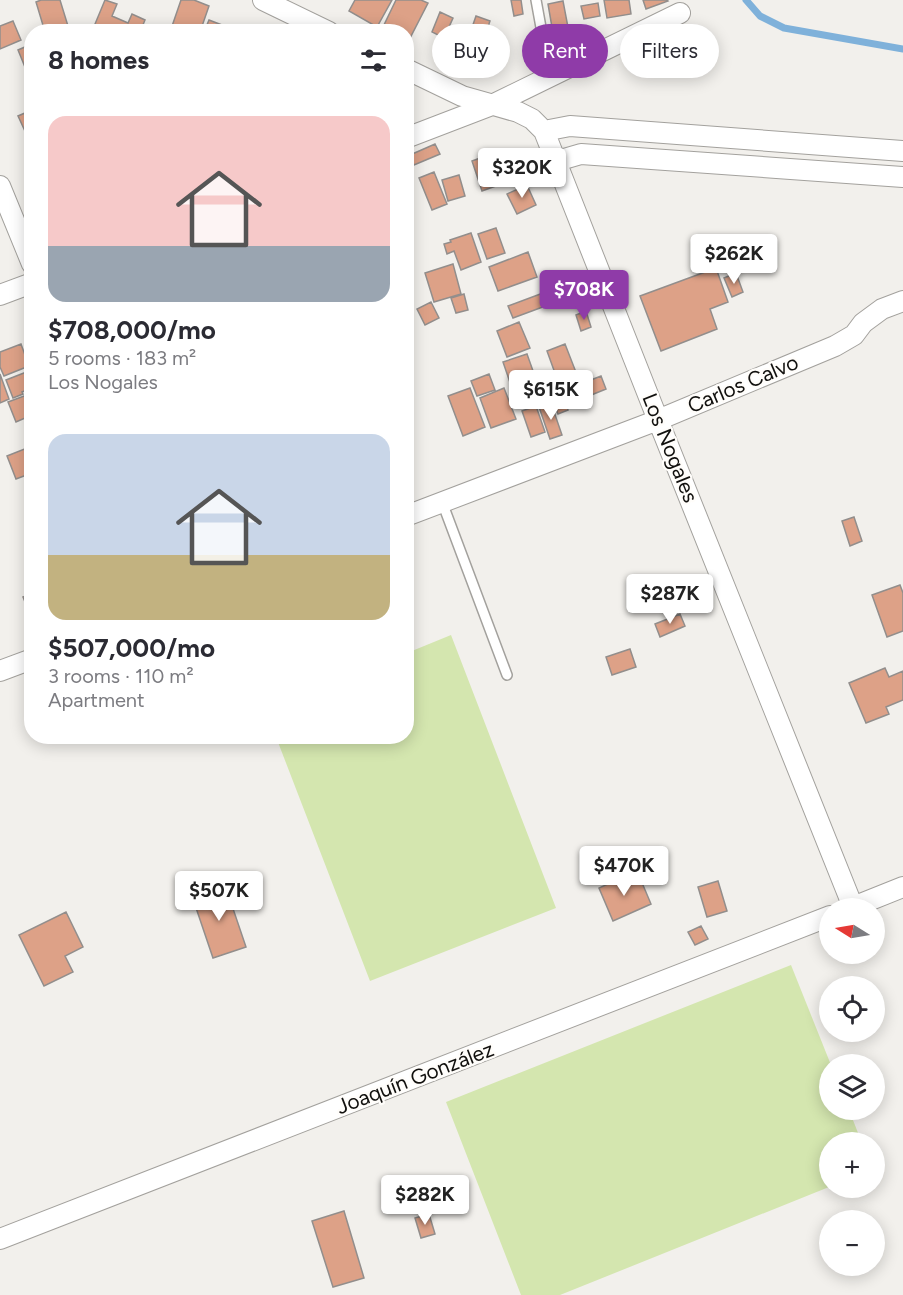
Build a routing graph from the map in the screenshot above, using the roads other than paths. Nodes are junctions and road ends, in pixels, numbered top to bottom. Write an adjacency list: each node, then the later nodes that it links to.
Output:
1 (263, 0): 4 (street)
2 (536, 0): 5 (lane)
3 (680, 13): 6 (street)
4 (312, 24)
5 (540, 24)
6 (608, 48)
7 (414, 73): 9 (street, Los Nogales)
8 (548, 78): 9 (street)
9 (492, 105): 10 (street, Los Nogales); 11 (street)
10 (544, 131): 12 (street); 13 (street, Los Nogales)
11 (414, 135)
12 (903, 151)
13 (557, 161): 14 (street); 20 (street, Los Nogales)
14 (903, 177)
15 (0, 186): 16 (street)
16 (24, 244)
17 (24, 285): 18 (street)
18 (0, 295)
19 (903, 301): 20 (street, Carlos Calvo)
20 (658, 420): 21 (street, Carlos Calvo); 27 (street, Los Nogales)
21 (442, 502): 22 (street, Carlos Calvo); 25 (lane)
22 (414, 513)
23 (24, 662): 24 (street)
24 (0, 671)
25 (507, 675)
26 (903, 887): 28 (street)
27 (846, 898)
28 (875, 898)
29 (819, 920): 30 (street, Joaquín González)
30 (0, 1239)

